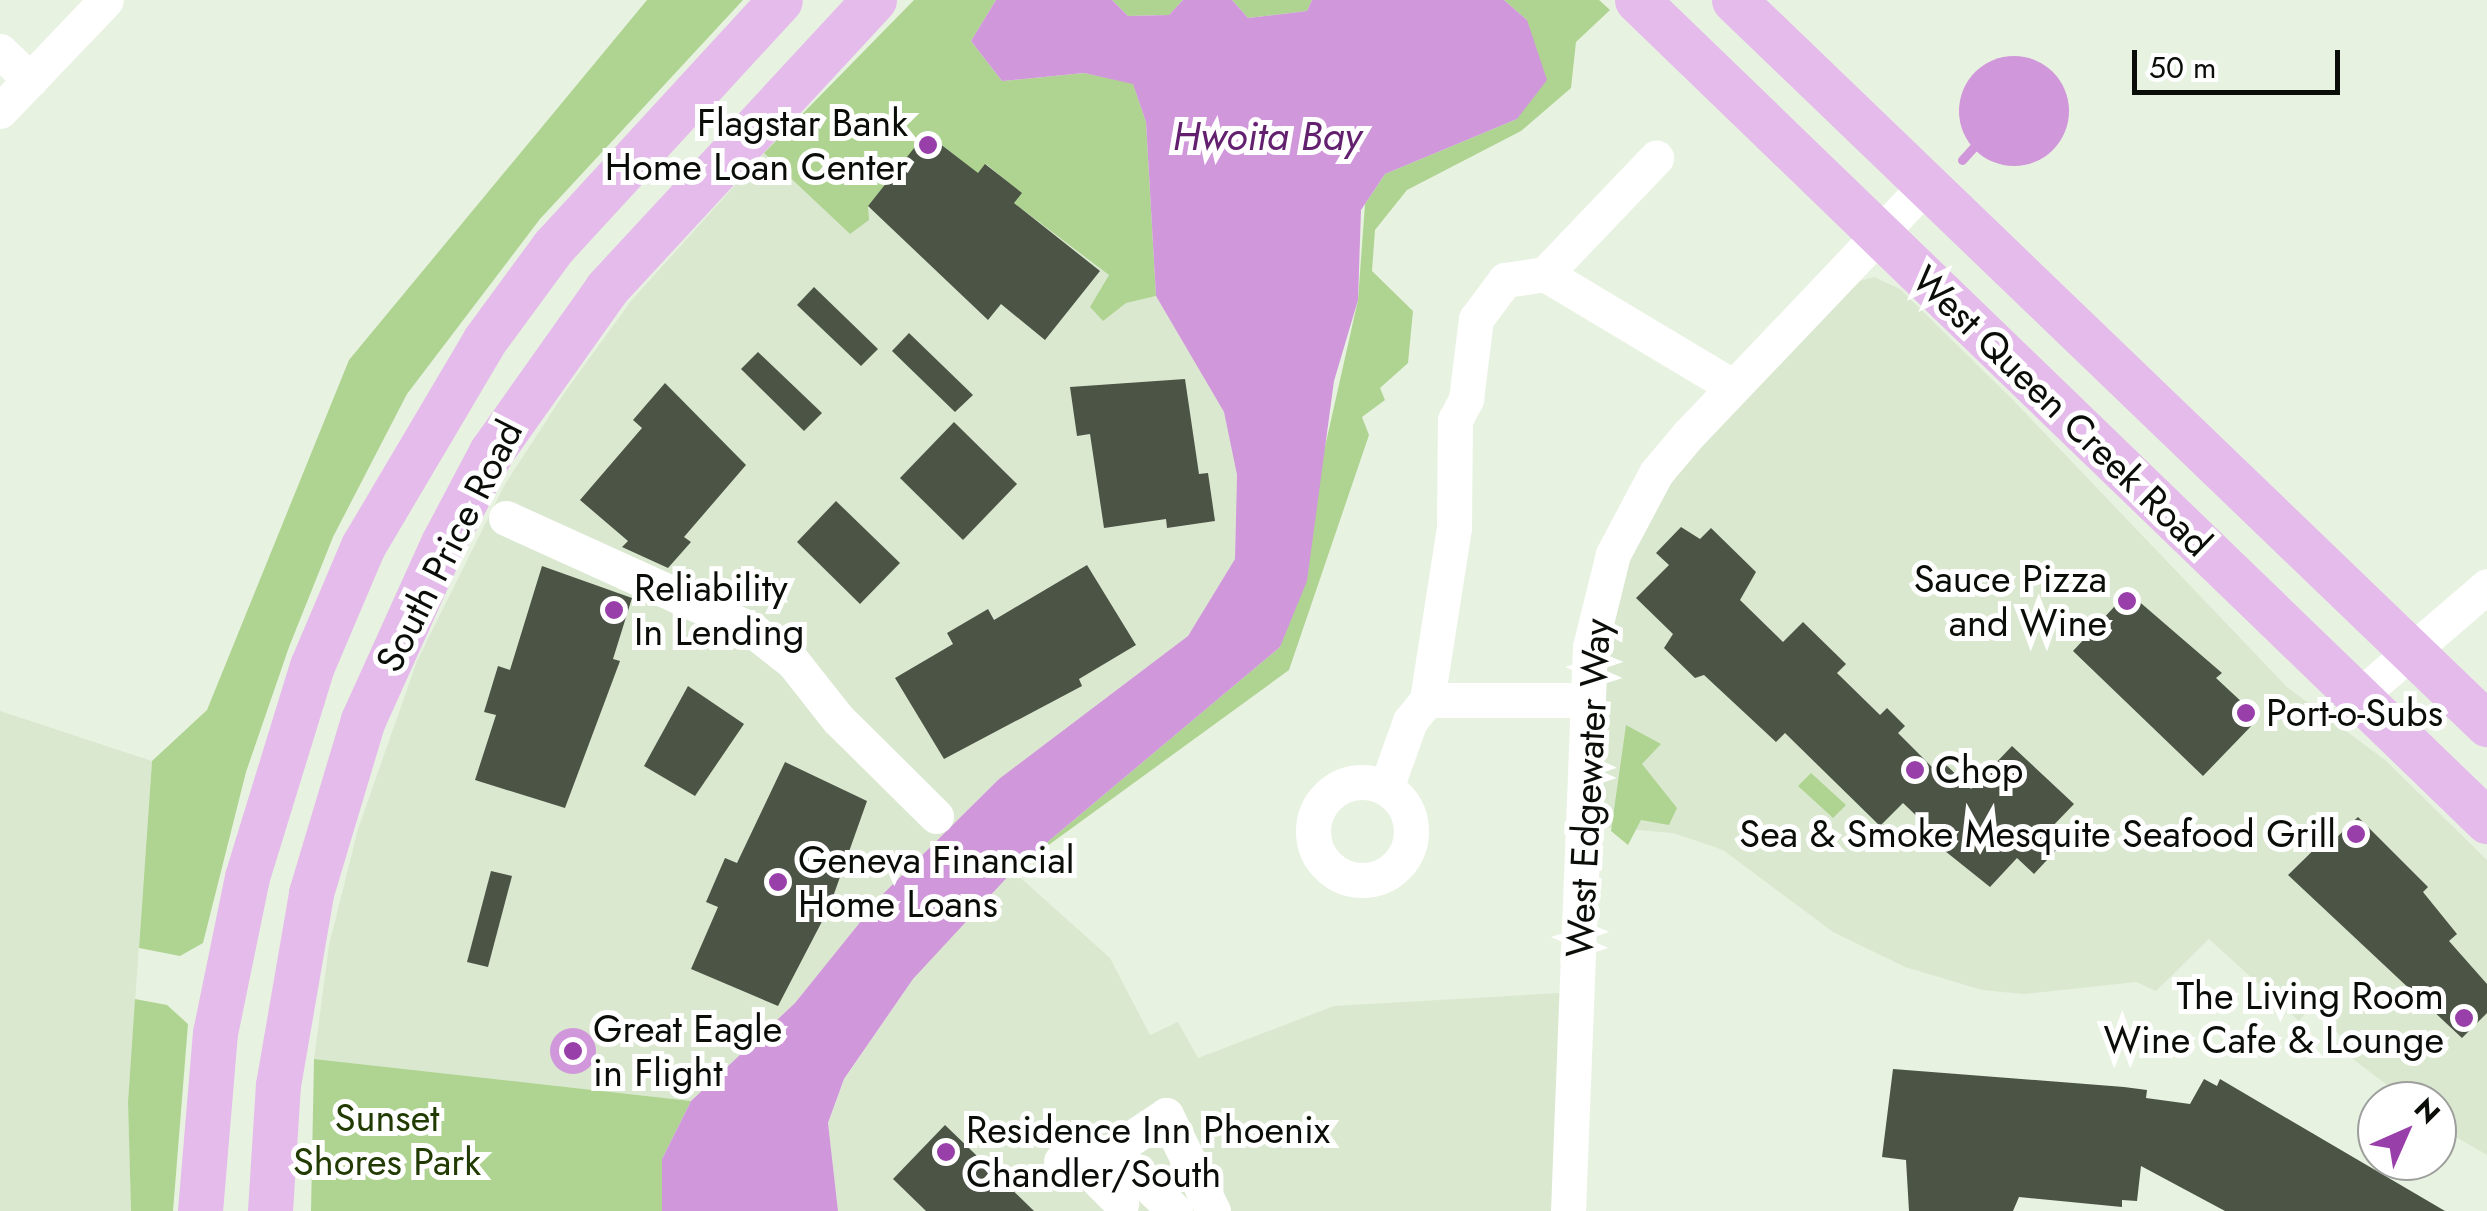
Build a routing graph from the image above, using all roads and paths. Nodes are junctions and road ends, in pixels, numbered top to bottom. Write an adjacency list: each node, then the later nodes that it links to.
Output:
1 (106, 0): 7 (street)
2 (780, 0): 26 (main road, South Price Road)
3 (874, 0): 27 (main road, South Price Road)
4 (1637, 0): 11 (main road, West Queen Creek Road)
5 (1734, 0): 10 (main road, West Queen Creek Road)
6 (0, 51): 7 (street)
7 (30, 80): 8 (street)
8 (0, 111)
9 (1656, 158): 12 (street)
10 (1926, 186): 11 (street, West Edgewater Way); 16 (main road, West Queen Creek Road)
11 (1879, 234): 13 (street, West Edgewater Way); 17 (main road, West Queen Creek Road)
12 (1545, 274): 13 (street); 18 (street)
13 (1732, 386): 19 (street, West Edgewater Way)
14 (506, 518): 22 (street)
15 (2487, 586): 16 (street)
16 (2416, 652): 17 (street); 20 (main road, West Queen Creek Road)
17 (2358, 697): 23 (main road, West Queen Creek Road)
18 (1427, 700): 19 (street); 21 (street)
19 (1588, 700): 30 (street, West Edgewater Way)
20 (2487, 724)
21 (1386, 788)
22 (936, 816)
23 (2487, 821)
24 (1085, 1158): 25 (street); 28 (street); 29 (street)
25 (1122, 1203)
26 (200, 1211)
27 (270, 1211)
28 (1175, 1211)
29 (1213, 1211)
30 (1568, 1211)

